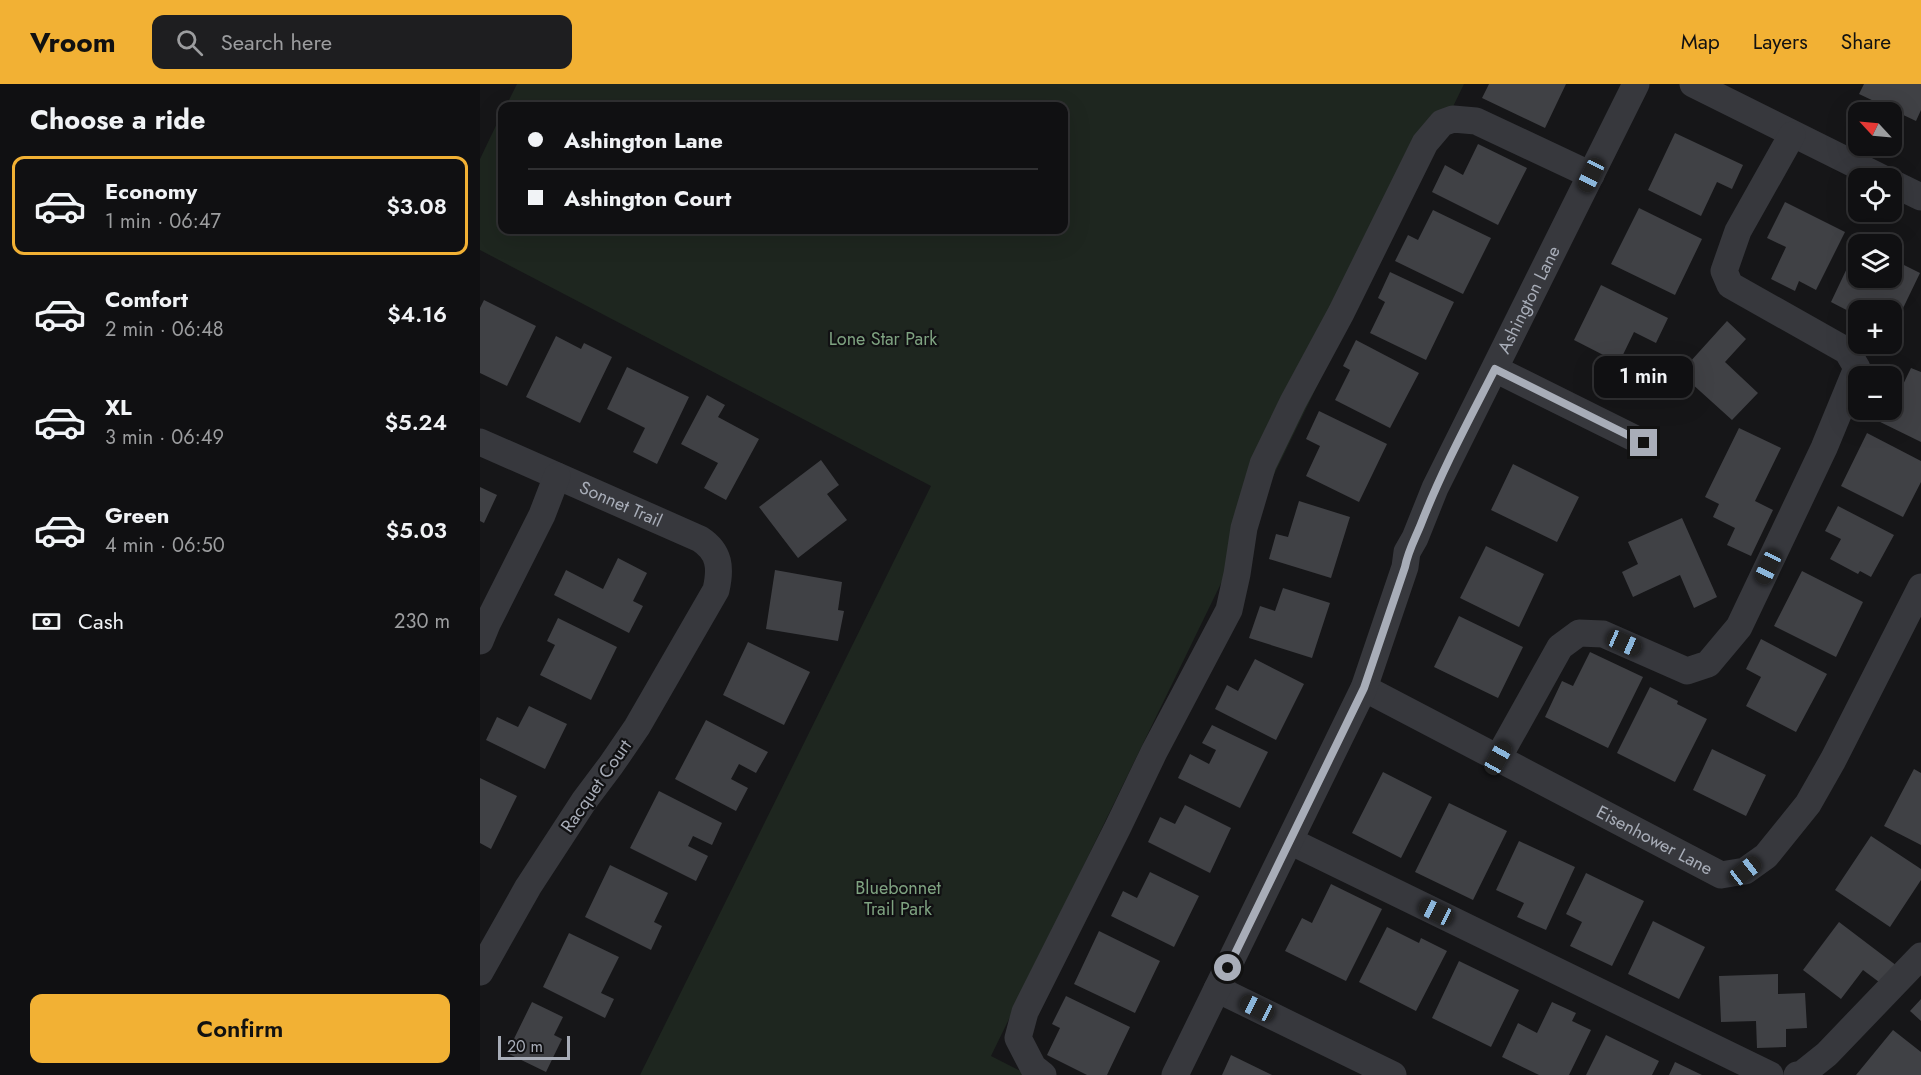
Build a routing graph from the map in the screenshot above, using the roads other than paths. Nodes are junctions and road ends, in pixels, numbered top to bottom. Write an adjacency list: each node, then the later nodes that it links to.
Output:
1 (1636, 84): 5 (street, Ashington Lane)
2 (1693, 84): 3 (street)
3 (1792, 135): 4 (street); 16 (street)
4 (1861, 168)
5 (1591, 175): 8 (street, Ashington Lane); 21 (street)
6 (1902, 188): 7 (street)
7 (1921, 197)
8 (1495, 369): 10 (street); 15 (street, Ashington Lane)
9 (480, 442): 11 (street, Sonnet Trail)
10 (1644, 443)
11 (557, 476): 13 (street, Sonnet Trail); 14 (street)
12 (1921, 587): 16 (street, Eisenhower Lane)
13 (710, 600): 19 (street, Racquet Court)
14 (480, 641)
15 (1364, 688): 16 (street, Eisenhower Lane); 17 (street, Ashington Lane)
16 (1498, 758)
17 (1290, 841): 20 (street, Ashington Lane); 24 (street)
18 (1921, 956): 25 (street)
19 (480, 972)
20 (1217, 989): 22 (street, Ashington Lane); 23 (street)
21 (1043, 1075)
22 (1175, 1075)
23 (1393, 1075)
24 (1770, 1075)
25 (1797, 1075)

